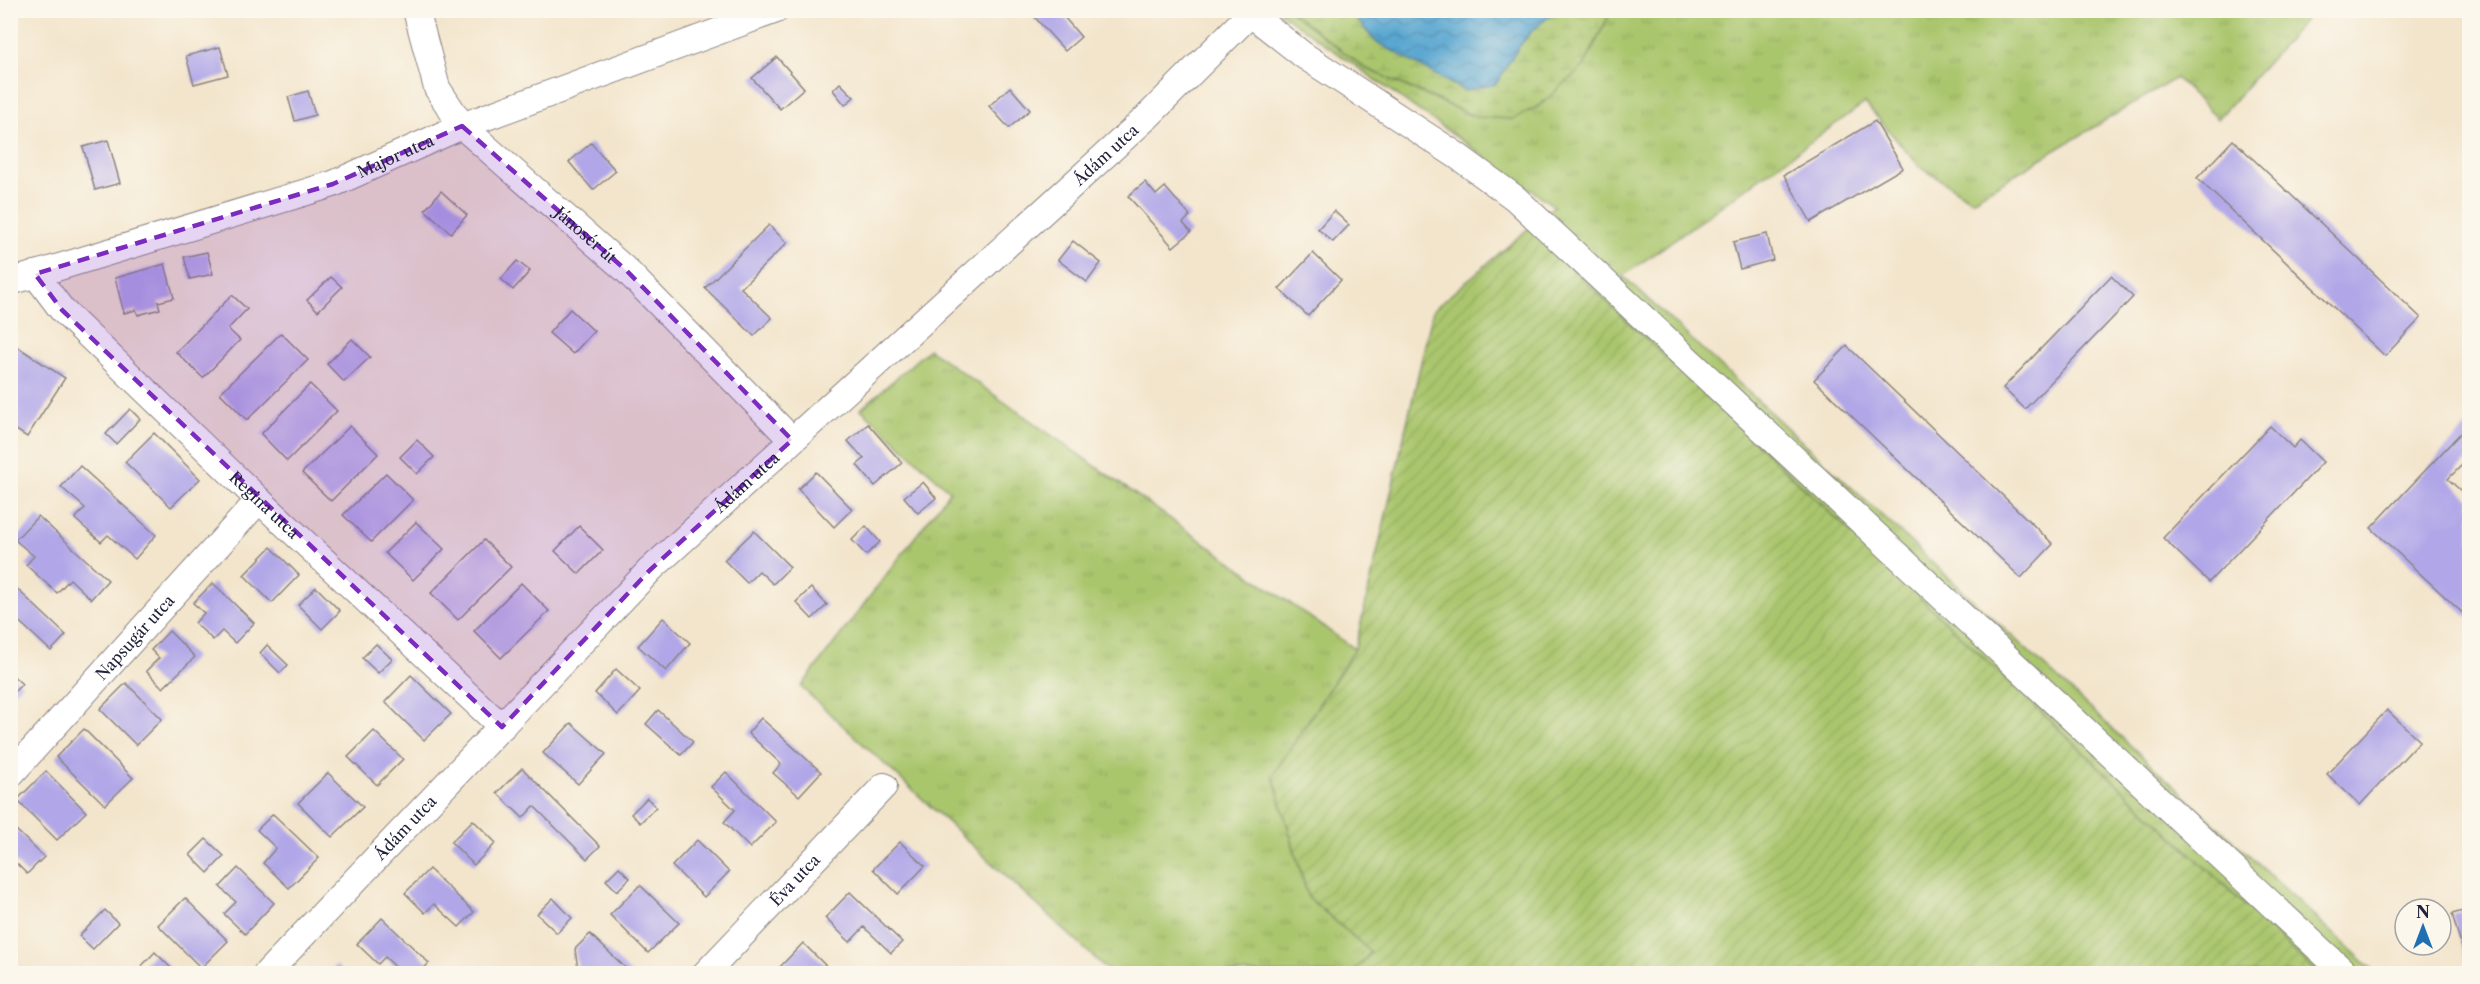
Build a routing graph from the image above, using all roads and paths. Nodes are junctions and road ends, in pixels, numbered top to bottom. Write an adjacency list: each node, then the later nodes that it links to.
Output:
1 (416, 10): 4 (street, Jánosér út)
2 (776, 10): 4 (street, Major utca)
3 (1248, 12): 7 (street, Ádám utca); 14 (street)
4 (462, 126): 5 (street, Major utca); 7 (street, Jánosér út)
5 (35, 274): 6 (street, Major utca); 8 (street, Regina utca)
6 (10, 282)
7 (792, 440): 9 (street, Ádám utca)
8 (259, 500): 9 (street, Regina utca); 10 (street, Napsugár utca)
9 (502, 727): 12 (street, Ádám utca)
10 (10, 775)
11 (884, 786): 13 (street, Éva utca)
12 (267, 974)
13 (705, 974)
14 (2346, 974)

